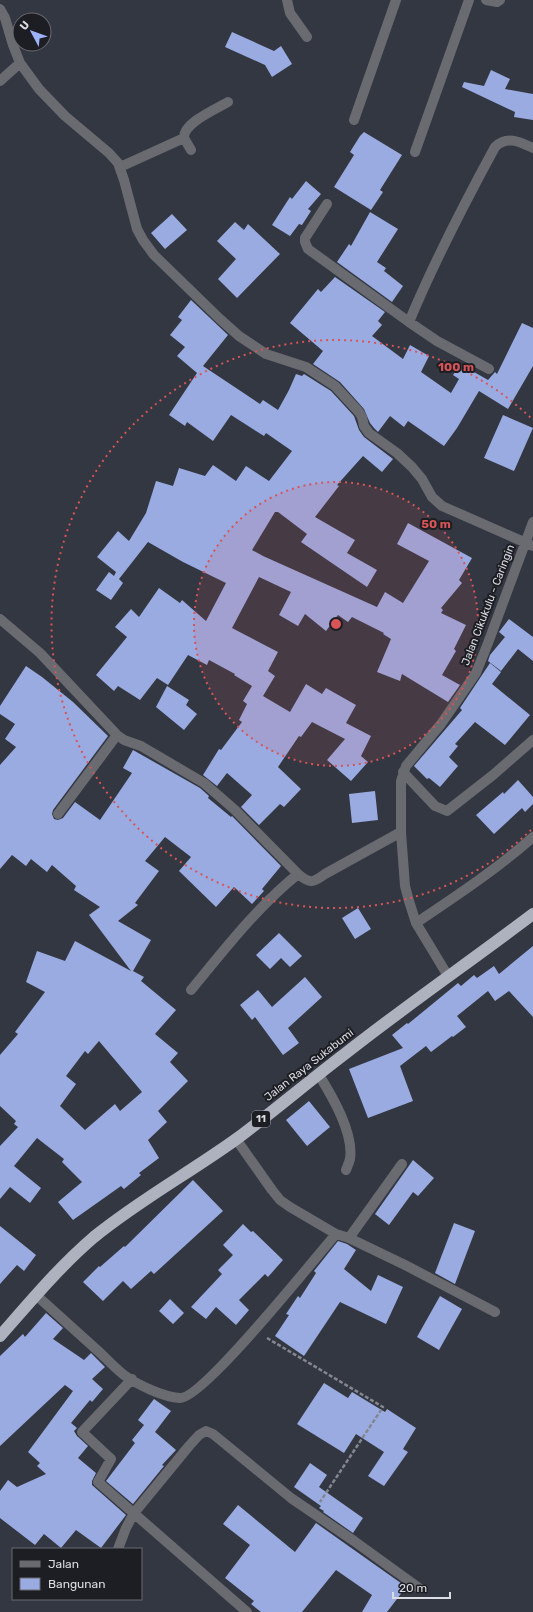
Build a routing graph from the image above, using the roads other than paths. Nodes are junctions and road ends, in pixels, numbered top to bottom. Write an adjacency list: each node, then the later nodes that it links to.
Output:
1 (287, 0): 7 (street)
2 (396, 0): 11 (street)
3 (469, 0): 15 (street)
4 (486, 0): 5 (street)
5 (500, 0)
6 (0, 9): 8 (street)
7 (307, 37)
8 (20, 63): 9 (street); 16 (street)
9 (0, 81)
10 (228, 102): 12 (street)
11 (354, 120)
12 (184, 138): 14 (street); 16 (street)
13 (533, 148): 18 (street)
14 (191, 150)
15 (415, 152)
16 (120, 167): 21 (street)
17 (327, 204): 18 (street)
18 (409, 322): 19 (street)
19 (489, 369)
20 (533, 522): 21 (street, Jalan Cikukulu - Caringin)
21 (529, 545): 25 (street, Jalan Cikukulu - Caringin)
22 (0, 619): 23 (street)
23 (117, 735): 26 (street); 29 (street)
24 (533, 740): 25 (street)
25 (403, 772): 27 (street)
26 (58, 814)
27 (401, 832): 29 (street); 31 (street)
28 (533, 837): 31 (street)
29 (298, 874): 33 (street)
30 (533, 914): 32 (highway, Jalan Raya Sukabumi / 11)
31 (416, 923): 32 (street)
32 (448, 976): 34 (highway, Jalan Raya Sukabumi / 11)
33 (191, 990)
34 (319, 1074): 35 (highway, Jalan Raya Sukabumi / 11); 37 (street)
35 (236, 1139): 38 (street); 40 (highway, Jalan Raya Sukabumi / 11)
36 (402, 1164): 39 (street)
37 (346, 1170)
38 (336, 1234): 39 (street); 43 (street)
39 (349, 1238): 41 (street)
40 (36, 1295): 42 (highway, Jalan Raya Sukabumi / 11); 43 (street)
41 (495, 1312)
42 (0, 1336)
43 (132, 1379): 44 (street)
44 (134, 1513): 45 (street); 46 (street); 47 (street)
45 (118, 1548)
46 (419, 1588)
47 (247, 1612)

